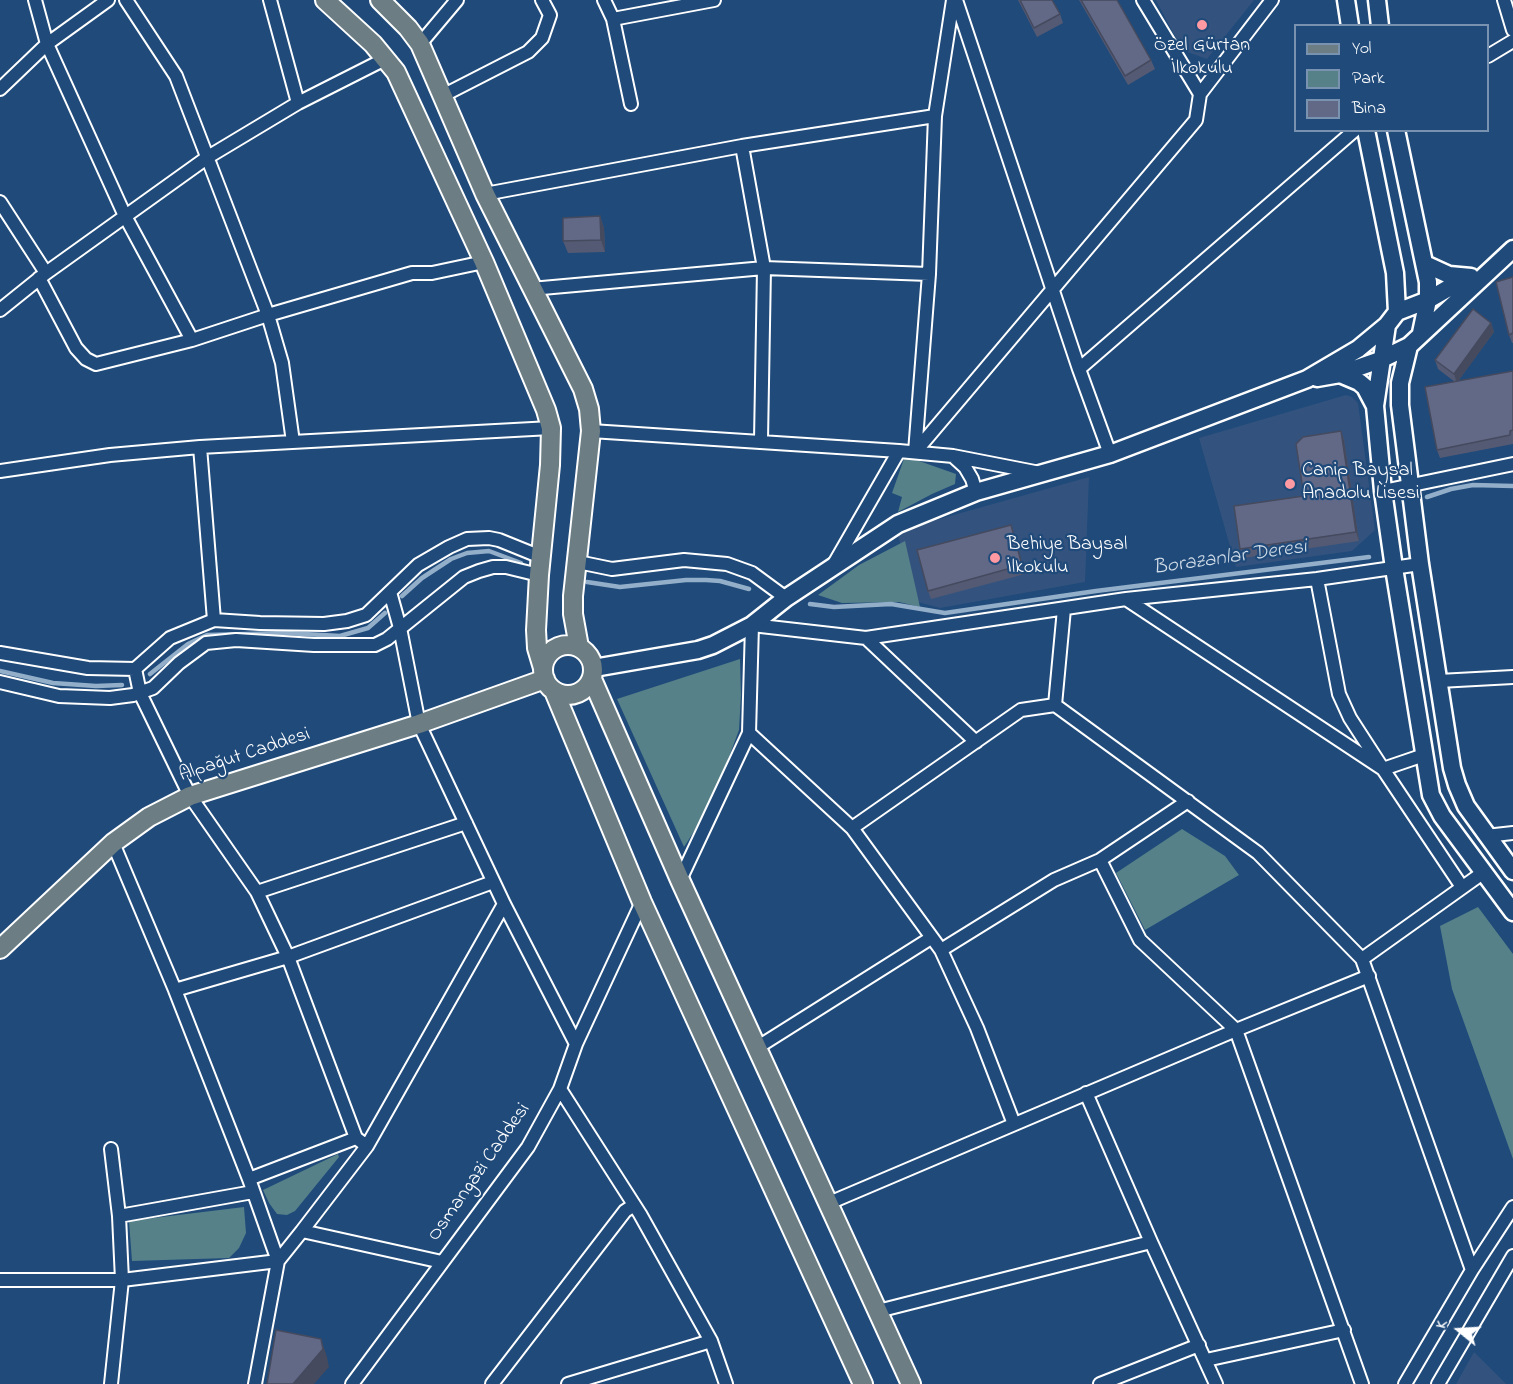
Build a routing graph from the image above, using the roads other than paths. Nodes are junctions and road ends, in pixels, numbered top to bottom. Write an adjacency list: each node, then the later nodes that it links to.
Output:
1 (35, 0): 22 (street)
2 (108, 0): 22 (street)
3 (126, 0): 36 (street)
4 (270, 0): 29 (street)
5 (325, 0): 25 (main road)
6 (380, 0): 23 (main road)
7 (457, 0): 23 (street)
8 (542, 0): 28 (street)
9 (604, 0): 17 (street)
10 (714, 0): 17 (street)
11 (955, 0): 31 (street); 49 (street)
12 (1143, 0): 27 (street)
13 (1272, 0): 27 (street)
14 (1346, 0): 18 (main road)
15 (1377, 0): 19 (main road)
16 (1504, 0): 20 (street)
17 (613, 19): 30 (street)
18 (1350, 24)
19 (1380, 24)
20 (1513, 30)
21 (1513, 41): 24 (street)
22 (47, 44): 26 (street); 39 (street)
23 (420, 44): 28 (main road)
24 (1489, 55)
25 (387, 58): 29 (street); 41 (main road)
26 (0, 89)
27 (1200, 94): 49 (street)
28 (442, 96): 37 (main road)
29 (298, 103): 36 (street)
30 (631, 104)
31 (935, 116): 35 (street); 44 (street)
32 (1353, 132): 59 (street)
33 (1365, 132): 52 (main road)
34 (1396, 132): 42 (main road)
35 (742, 146): 37 (street); 43 (street)
36 (208, 158): 39 (street); 53 (street)
37 (485, 194): 48 (main road)
38 (0, 202): 45 (street)
39 (125, 216): 45 (street); 56 (street)
40 (1513, 249): 46 (main road)
41 (484, 262): 53 (street); 63 (main road)
42 (1425, 264): 47 (main road); 50 (main road)
43 (764, 268): 44 (street); 48 (street); 65 (street)
44 (929, 274): 69 (street)
45 (43, 275): 51 (street); 56 (street)
46 (1487, 275): 47 (main road); 55 (main road)
47 (1466, 278): 50 (main road)
48 (531, 289): 64 (main road)
49 (1052, 291): 59 (street); 69 (street)
50 (1428, 300): 52 (main road); 55 (main road)
51 (0, 310)
52 (1398, 312): 54 (main road)
53 (268, 315): 56 (street); 66 (street)
54 (1387, 325): 58 (main road); 61 (main road)
55 (1421, 333): 57 (main road)
56 (192, 340)
57 (1409, 346): 58 (main road); 75 (main road)
58 (1380, 360): 60 (main road); 62 (main road)
59 (1079, 369): 70 (street)
60 (1340, 374): 61 (main road); 62 (main road)
61 (1307, 379): 70 (main road)
62 (1375, 406): 76 (main road)
63 (551, 428): 66 (street); 81 (main road)
64 (591, 430): 65 (street); 78 (main road)
65 (761, 440): 68 (street)
66 (293, 442): 67 (street)
67 (200, 447): 73 (street); 88 (street)
68 (899, 451): 69 (street); 80 (street)
69 (915, 452): 71 (street)
70 (1110, 454): 74 (main road)
71 (953, 456): 74 (street); 77 (street)
72 (1513, 464): 75 (street)
73 (0, 471)
74 (1041, 473): 77 (main road)
75 (1409, 484): 76 (street); 79 (main road)
76 (1383, 491): 82 (main road)
77 (976, 492): 80 (main road)
78 (578, 562): 85 (street); 92 (main road)
79 (1420, 564): 82 (street); 98 (main road)
80 (834, 565): 85 (main road)
81 (540, 566): 84 (street); 90 (street); 97 (main road)
82 (1394, 568): 83 (street); 105 (main road)
83 (1317, 579): 86 (street); 106 (street)
84 (390, 592): 88 (street); 90 (street)
85 (786, 598): 89 (main road)
86 (1126, 599): 87 (street); 106 (street)
87 (1064, 609): 91 (street); 101 (street)
88 (214, 620): 94 (street)
89 (752, 625): 91 (street); 95 (main road); 103 (street)
90 (400, 628): 100 (street); 102 (street)
91 (866, 638): 104 (street)
92 (579, 647): 95 (main road); 97 (main road)
93 (0, 653): 94 (street)
94 (135, 669): 100 (street)
95 (593, 674): 97 (main road); 117 (main road)
96 (1513, 677): 98 (street)
97 (547, 680): 102 (main road, Alpağut Caddesi); 121 (main road)
98 (1439, 681): 112 (main road)
99 (0, 682): 100 (street)
100 (140, 693): 107 (street)
101 (1054, 705): 104 (street); 108 (street)
102 (418, 724): 107 (main road, Alpağut Caddesi); 109 (street)
103 (749, 733): 110 (street); 117 (street)
104 (976, 742): 110 (street)
105 (1424, 755): 106 (street); 116 (main road)
106 (1383, 770): 119 (street)
107 (190, 796): 113 (main road, Alpağut Caddesi); 120 (street)
108 (1188, 801): 114 (street); 128 (street)
109 (466, 824): 118 (street); 120 (street)
110 (852, 828): 124 (street)
111 (1513, 833): 112 (street)
112 (1486, 836): 115 (main road)
113 (113, 843): 125 (main road, Alpağut Caddesi); 130 (street)
114 (1100, 860): 126 (street); 131 (street)
115 (1513, 871)
116 (1484, 872): 119 (street); 123 (main road)
117 (680, 880): 133 (main road)
118 (494, 882): 122 (street); 127 (street)
119 (1462, 887): 128 (street)
120 (257, 892): 127 (street)
121 (642, 902): 132 (street, Osmangazi Caddesi); 165 (main road)
122 (504, 904): 132 (street); 138 (street)
123 (1513, 912)
124 (931, 938): 126 (street); 133 (street)
125 (0, 949)
126 (941, 950): 136 (street)
127 (288, 957): 130 (street); 137 (street)
128 (1362, 959): 129 (street)
129 (1369, 976): 131 (street); 151 (street)
130 (175, 990): 140 (street)
131 (1236, 1030): 135 (street); 155 (street)
132 (576, 1044): 134 (street, Osmangazi Caddesi)
133 (758, 1047): 142 (main road)
134 (560, 1089): 143 (street); 150 (street, Osmangazi Caddesi)
135 (1086, 1093): 136 (street); 147 (street)
136 (1014, 1124): 142 (street)
137 (356, 1138): 138 (street); 140 (street)
138 (367, 1146): 146 (street)
139 (111, 1149): 145 (street)
140 (249, 1179): 141 (street)
141 (253, 1192): 145 (street); 149 (street)
142 (829, 1203): 154 (main road)
143 (634, 1205): 156 (street); 162 (street)
144 (1513, 1207): 151 (street)
145 (119, 1216): 153 (street)
146 (302, 1231): 149 (street); 150 (street)
147 (1151, 1242): 154 (street); 157 (street)
148 (1513, 1256): 171 (street)
149 (278, 1261): 153 (street); 160 (street)
150 (442, 1262): 161 (street, Osmangazi Caddesi)
151 (1472, 1270): 170 (street)
152 (0, 1280): 153 (street)
153 (122, 1280): 159 (street)
154 (878, 1311): 166 (main road)
155 (1344, 1330): 158 (street); 169 (street)
156 (711, 1341): 163 (street); 164 (street)
157 (1199, 1345): 158 (street); 167 (street)
158 (1206, 1360): 168 (street)
159 (111, 1384)
160 (255, 1384)
161 (352, 1384)
162 (492, 1384)
163 (568, 1384)
164 (726, 1384)
165 (863, 1384)
166 (911, 1384)
167 (1100, 1384)
168 (1216, 1384)
169 (1362, 1384)
170 (1405, 1384)
171 (1438, 1384)

